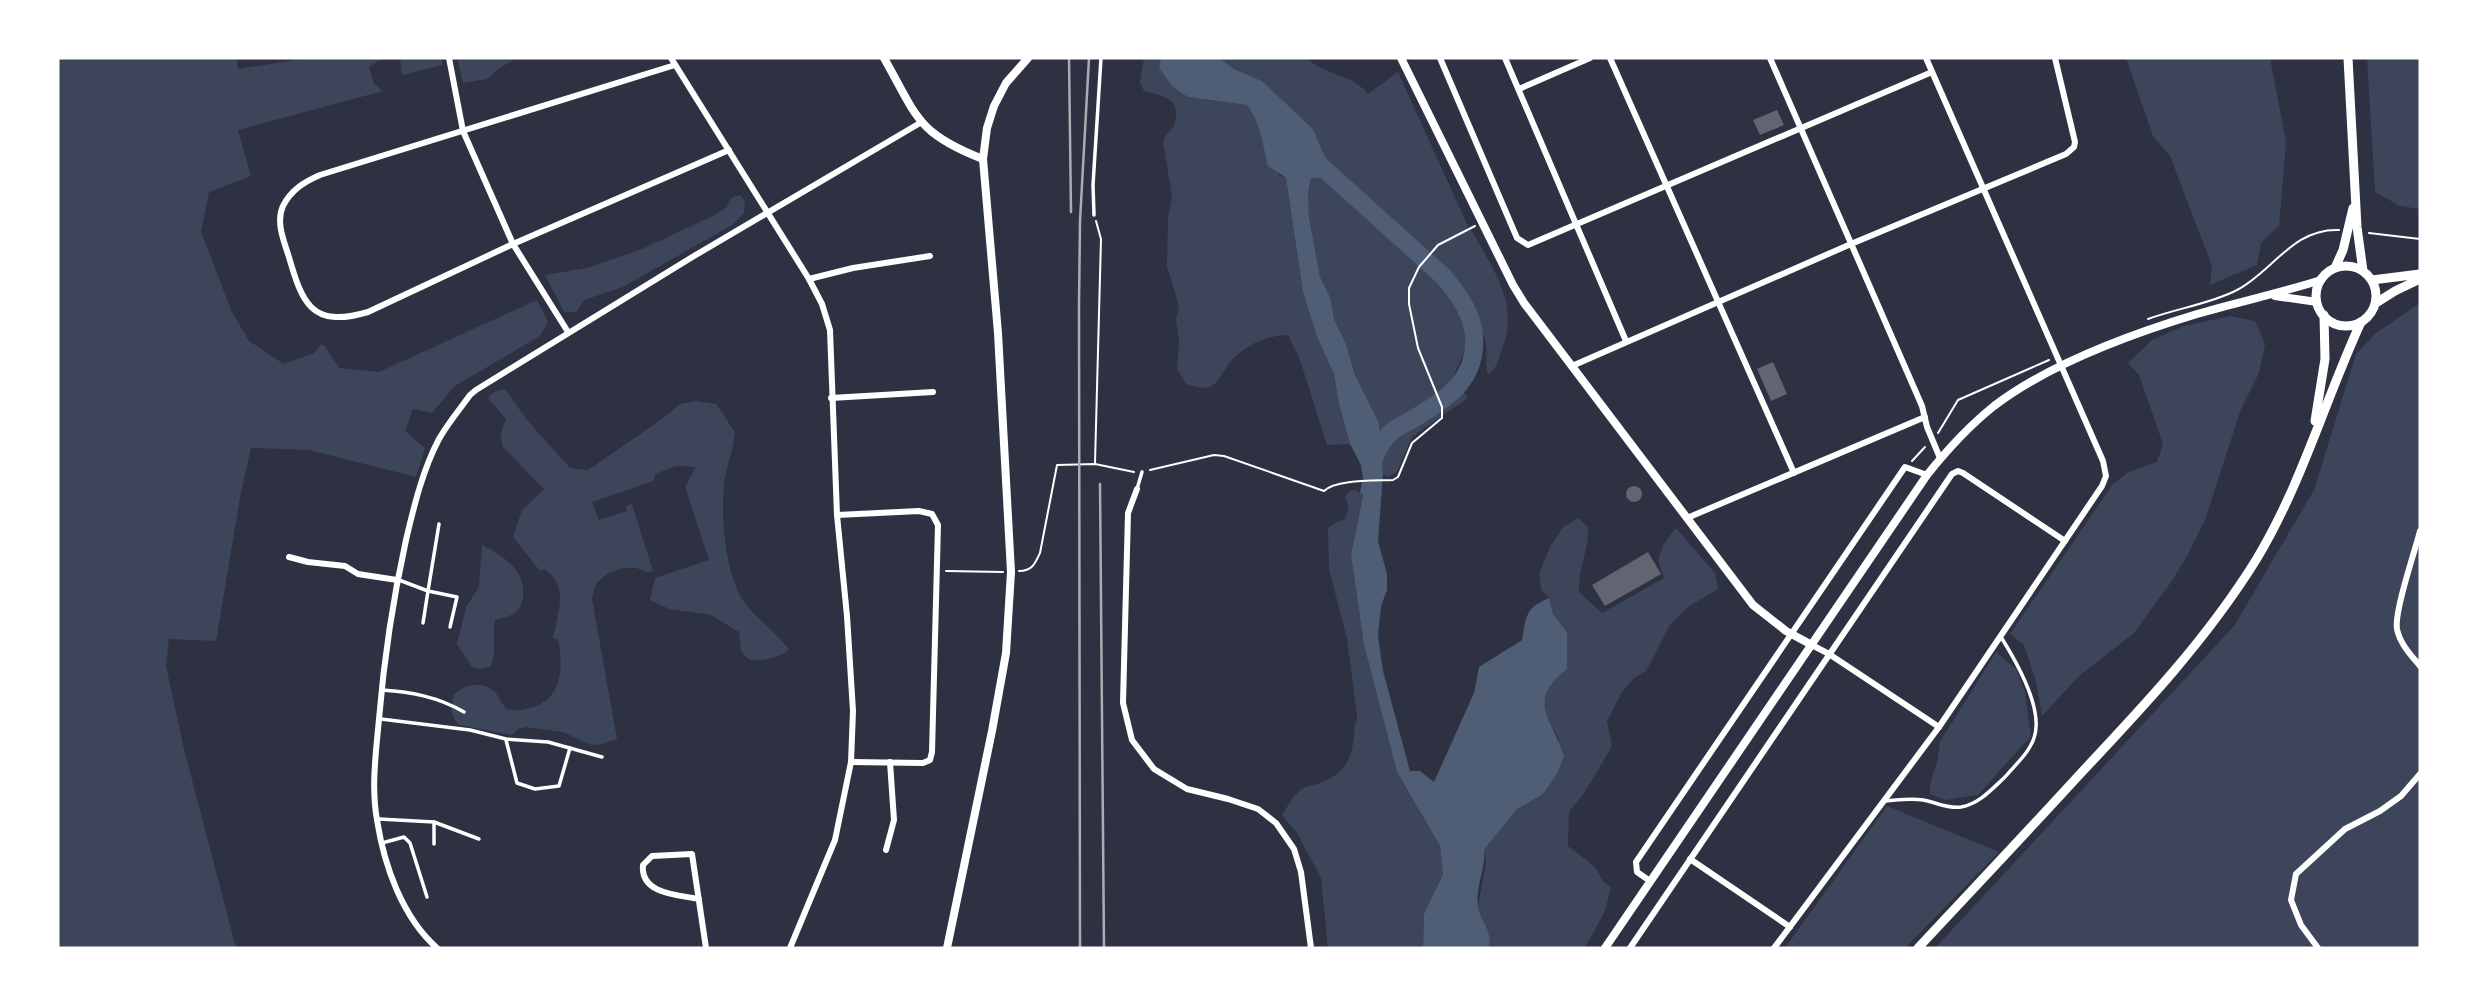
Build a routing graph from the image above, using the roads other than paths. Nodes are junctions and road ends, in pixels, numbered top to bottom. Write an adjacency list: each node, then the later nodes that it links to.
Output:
1 (449, 58): 20 (street)
2 (671, 58): 15 (street)
3 (884, 58): 18 (street)
4 (1028, 58): 22 (street)
5 (1101, 58): 27 (lane)
6 (1401, 58): 47 (street)
7 (1440, 58): 28 (street)
8 (1505, 58): 17 (street)
9 (1590, 58): 17 (street)
10 (1610, 58): 23 (street)
11 (1770, 58): 19 (street)
12 (1926, 58): 16 (street)
13 (2055, 58): 24 (street)
14 (2348, 58): 25 (main road)
15 (675, 65): 20 (street); 21 (street)
16 (1932, 72): 19 (street); 24 (street)
17 (1519, 89): 28 (street)
18 (920, 123): 22 (street); 26 (street)
19 (1800, 128): 23 (street); 30 (street)
20 (463, 131): 29 (street); 29 (street)
21 (729, 150): 26 (street); 29 (street)
22 (983, 159): 98 (street)
23 (1667, 186): 28 (street); 40 (street)
24 (1984, 189): 30 (street); 48 (street)
25 (2356, 193): 32 (main road); 33 (main road)
26 (766, 213): 35 (street); 45 (street)
27 (1094, 215)
28 (1577, 225): 46 (street)
29 (513, 244): 45 (street)
30 (1851, 244): 40 (street); 51 (street)
31 (930, 256): 35 (street)
32 (2334, 268): 33 (main road); 37 (main road)
33 (2363, 271): 38 (main road)
34 (2420, 274): 38 (main road)
35 (809, 279): 50 (street)
36 (2420, 279): 42 (main road)
37 (2321, 280): 39 (street); 41 (main road)
38 (2372, 280): 42 (main road)
39 (2272, 296): 41 (street); 48 (street)
40 (1718, 302): 46 (street); 55 (street)
41 (2317, 302): 43 (main road)
42 (2376, 303): 44 (main road)
43 (2324, 315): 44 (main road); 53 (main road)
44 (2361, 322): 53 (main road)
45 (568, 332): 64 (street)
46 (1626, 341): 47 (street)
47 (1572, 366): 59 (street)
48 (2061, 366): 52 (street); 62 (street)
49 (933, 392): 50 (street)
50 (831, 398): 58 (street)
51 (1925, 417): 52 (street); 55 (street)
52 (1940, 458): 56 (street)
53 (2304, 461): 103 (main road)
54 (1142, 472): 57 (lane)
55 (1794, 473): 59 (street)
56 (1927, 474): 68 (street); 70 (street)
57 (1137, 489): 99 (street)
58 (837, 515): 80 (street); 81 (street)
59 (1687, 518): 68 (street)
60 (439, 524): 65 (lane)
61 (2420, 531): 72 (street)
62 (2065, 541): 69 (street); 71 (street)
63 (289, 557): 64 (street)
64 (397, 580): 65 (lane); 73 (street)
65 (428, 591): 66 (lane); 67 (lane)
66 (423, 623)
67 (450, 627)
68 (1791, 635): 70 (street); 91 (street)
69 (2000, 635): 76 (street); 83 (lane)
70 (1810, 644): 71 (street); 91 (street)
71 (1829, 654): 76 (street); 90 (street)
72 (2420, 666)
73 (381, 690): 74 (lane); 75 (street)
74 (464, 712)
75 (379, 719): 77 (lane); 84 (street)
76 (1939, 727): 83 (street)
77 (506, 739): 78 (lane); 78 (lane)
78 (570, 748): 79 (lane)
79 (602, 757)
80 (851, 762): 81 (street); 97 (street)
81 (890, 762): 89 (street)
82 (2420, 774): 104 (street)
83 (1885, 801): 94 (street)
84 (376, 819): 85 (lane); 87 (street)
85 (434, 822): 86 (lane); 88 (lane)
86 (479, 839)
87 (382, 843): 92 (lane); 95 (street)
88 (434, 844)
89 (886, 850)
90 (1690, 859): 94 (street); 101 (street)
91 (1650, 881): 100 (street)
92 (427, 897)
93 (699, 899): 93 (street); 96 (street)
94 (1790, 927): 102 (street)
95 (437, 948)
96 (706, 948)
97 (790, 948)
98 (947, 948)
99 (1311, 948)
100 (1605, 948)
101 (1630, 948)
102 (1774, 948)
103 (1918, 948)
104 (2318, 948)

